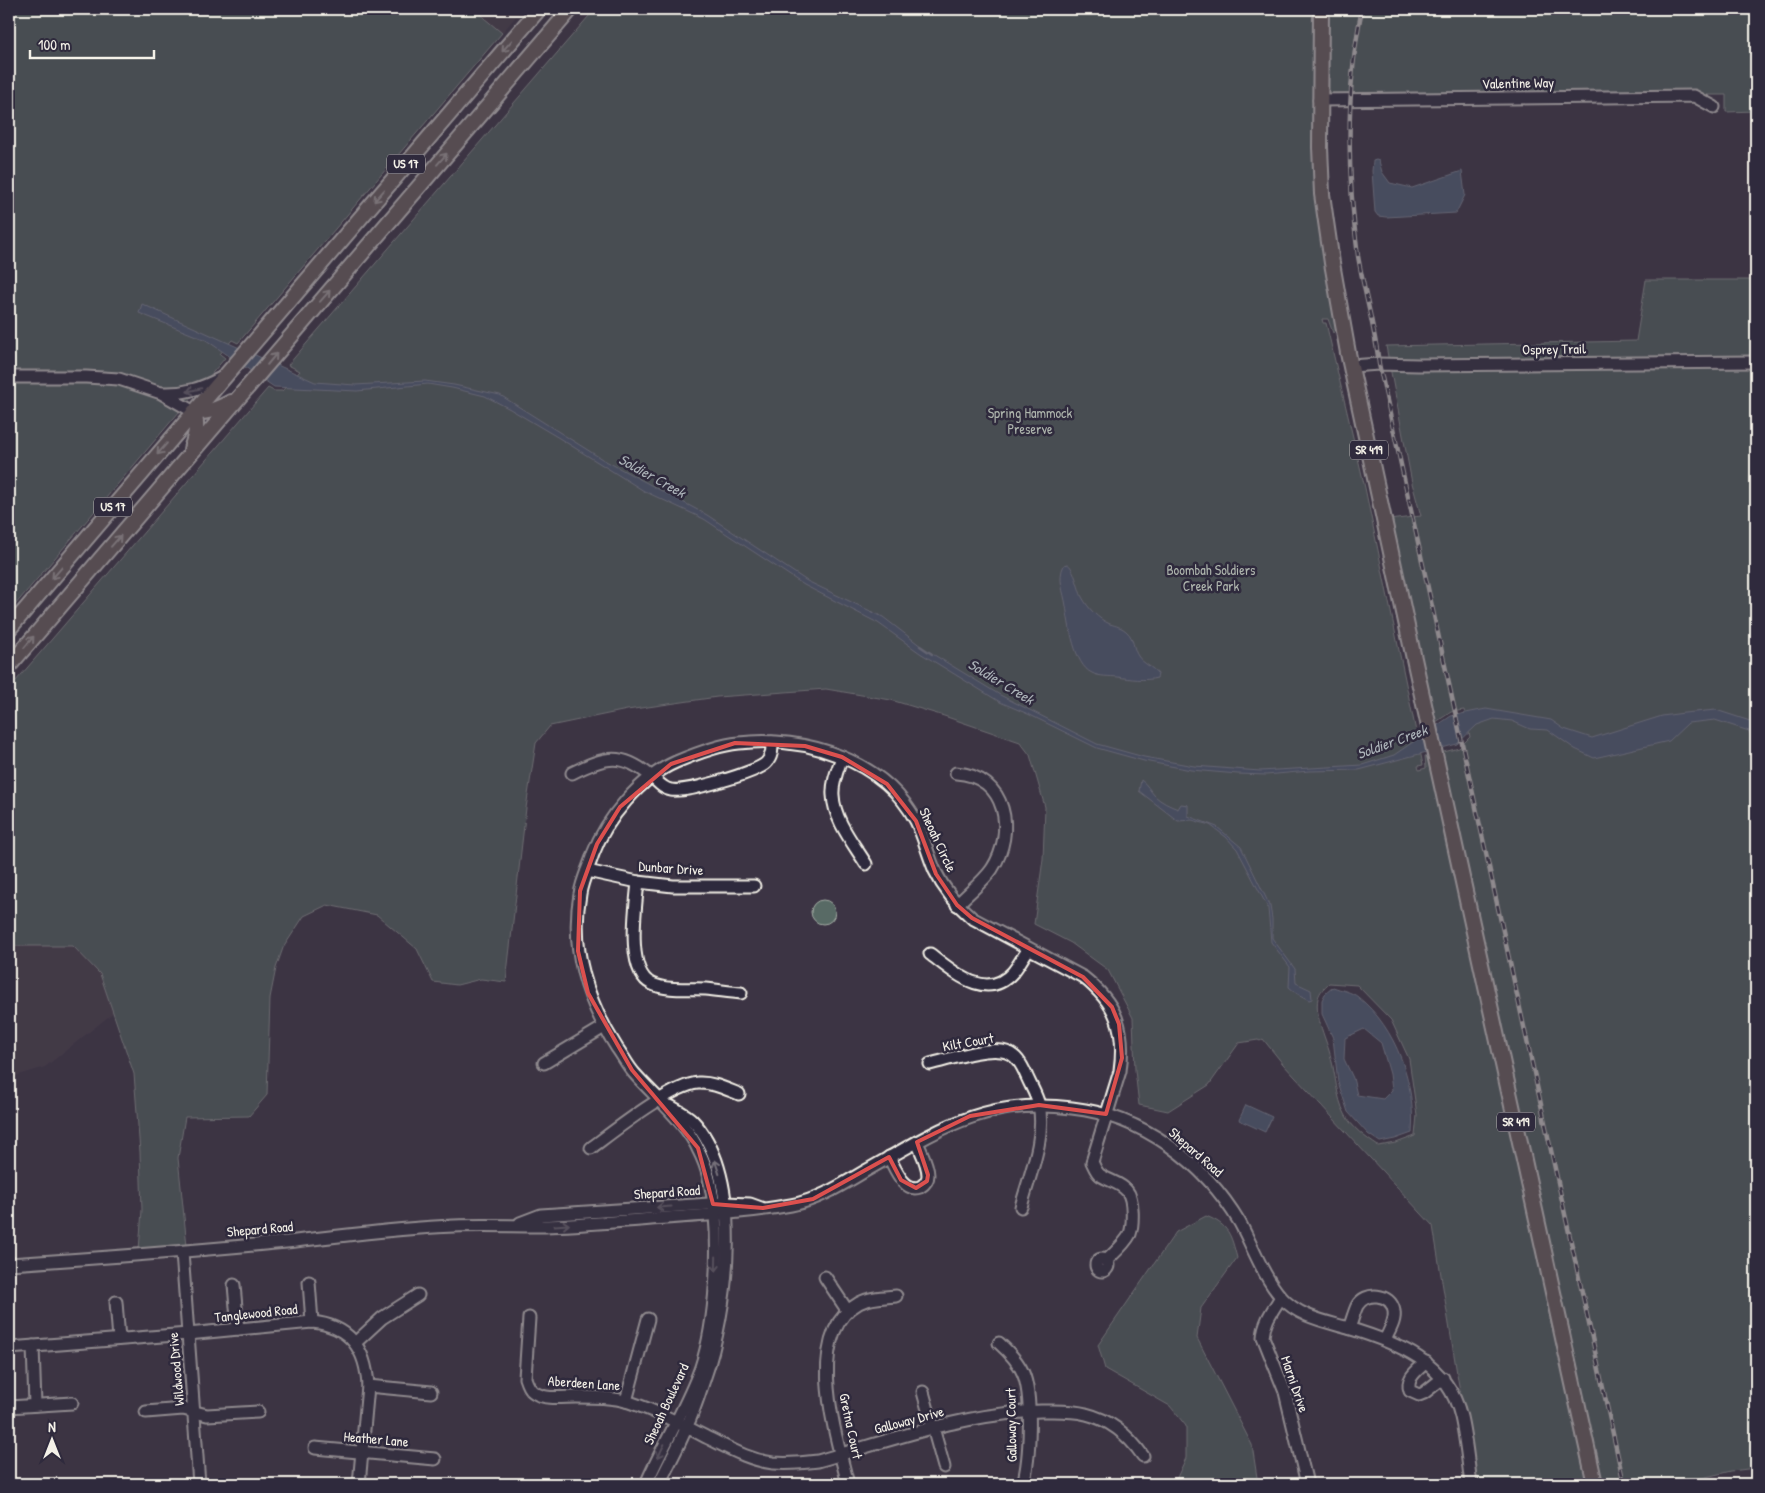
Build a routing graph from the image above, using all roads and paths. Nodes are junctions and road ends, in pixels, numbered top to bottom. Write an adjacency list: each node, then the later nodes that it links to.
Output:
1 (539, 9): 8 (main road, US 17, one-way to 8)
2 (570, 9): 11 (main road, US 17, one-way to 2)
3 (1321, 9): 4 (main road, SR 419)
4 (1319, 100): 5 (street, Valentine Way); 7 (main road, SR 419)
5 (1714, 107)
6 (1756, 362): 7 (street, Osprey Trail)
7 (1351, 366): 94 (main road, SR 419)
8 (228, 373): 10 (street, one-way to 10); 12 (main road, US 17)
9 (9, 377): 10 (street)
10 (161, 393): 12 (street)
11 (237, 399): 12 (main road); 13 (main road, US 17)
12 (194, 412): 13 (main road); 14 (main road, US 17, one-way to 14)
13 (188, 456): 15 (main road, US 17, one-way to 13)
14 (9, 629)
15 (9, 666)
16 (772, 742): 17 (street, Sheoah Circle); 20 (street, Sheoah Circle); 20 (street)
17 (842, 757): 21 (street); 25 (street, Sheoah Circle)
18 (956, 772): 25 (street)
19 (572, 774): 20 (street)
20 (652, 777): 22 (street, Sheoah Circle)
21 (866, 864)
22 (587, 871): 23 (street, Dunbar Drive); 29 (street, Sheoah Circle)
23 (638, 882): 24 (street, Dunbar Drive); 28 (street)
24 (754, 886)
25 (957, 905): 26 (street, Sheoah Circle)
26 (1028, 949): 27 (street); 35 (street, Sheoah Circle)
27 (930, 954)
28 (740, 993)
29 (604, 1027): 30 (street); 33 (street, Sheoah Circle)
30 (544, 1063)
31 (930, 1064): 34 (street, Kilt Court)
32 (739, 1094): 33 (street)
33 (660, 1100): 37 (street); 40 (street, Sheoah Circle)
34 (1039, 1105): 35 (street, Shepard Road); 36 (street, Shepard Road); 39 (street)
35 (1106, 1114): 42 (street, Sheoah Circle); 49 (street, Shepard Road)
36 (917, 1142): 38 (street, Shepard Road); 38 (street)
37 (591, 1148)
38 (889, 1157): 40 (street, Shepard Road)
39 (1021, 1207)
40 (720, 1209): 41 (street, Shepard Road); 77 (street, Sheoah Boulevard, one-way to 77); 78 (street, Sheoah Boulevard)
41 (182, 1252): 43 (street, Shepard Road); 57 (street, Wildwood Drive)
42 (1106, 1260)
43 (9, 1264)
44 (825, 1278): 51 (street)
45 (309, 1282): 54 (street)
46 (234, 1285): 56 (street)
47 (418, 1295): 60 (street)
48 (896, 1296): 51 (street)
49 (1281, 1297): 55 (street, Shepard Road); 92 (street, Marni Drive)
50 (116, 1302): 58 (street)
51 (847, 1310): 82 (street, Gretna Court)
52 (529, 1318): 69 (street, Aberdeen Lane)
53 (648, 1319): 69 (street)
54 (312, 1322): 56 (street, Tanglewood Road); 60 (street, Tanglewood Road)
55 (1349, 1328): 59 (street, Shepard Road); 59 (street)
56 (238, 1329): 57 (street, Tanglewood Road)
57 (188, 1334): 58 (street, Tanglewood Road); 75 (street, Wildwood Drive)
58 (119, 1339): 62 (street, Tanglewood Road)
59 (1385, 1340): 64 (street, Shepard Road)
60 (354, 1343): 66 (street, Tanglewood Road)
61 (999, 1343): 73 (street, Galloway Court)
62 (33, 1346): 63 (street, Tanglewood Road); 71 (street)
63 (9, 1348)
64 (1426, 1362): 65 (street, Shepard Road); 65 (street)
65 (1443, 1378): 93 (street, Shepard Road)
66 (368, 1386): 67 (street); 81 (street, Tanglewood Road)
67 (430, 1392)
68 (923, 1392): 79 (street)
69 (626, 1401): 77 (street, Aberdeen Lane)
70 (72, 1402): 71 (street)
71 (35, 1405): 72 (street)
72 (9, 1407)
73 (1028, 1411): 79 (street, Galloway Drive); 83 (street, Galloway Drive); 91 (street, Galloway Court)
74 (146, 1412): 75 (street)
75 (195, 1412): 76 (street); 86 (street, Wildwood Drive)
76 (258, 1412)
77 (676, 1421): 78 (street, Galloway Drive); 88 (street, Sheoah Boulevard, one-way to 88)
78 (687, 1427): 82 (street, Galloway Drive); 89 (street, Sheoah Boulevard)
79 (932, 1428): 82 (street, Galloway Drive); 85 (street)
80 (314, 1448): 81 (street, Heather Lane)
81 (362, 1452): 84 (street, Heather Lane); 87 (street, Tanglewood Road)
82 (841, 1454): 90 (street, Gretna Court)
83 (1143, 1456)
84 (434, 1459)
85 (944, 1467)
86 (199, 1484)
87 (359, 1484)
88 (646, 1484)
89 (660, 1484)
90 (848, 1484)
91 (1023, 1484)
92 (1307, 1484)
93 (1471, 1484)
94 (1595, 1484)

